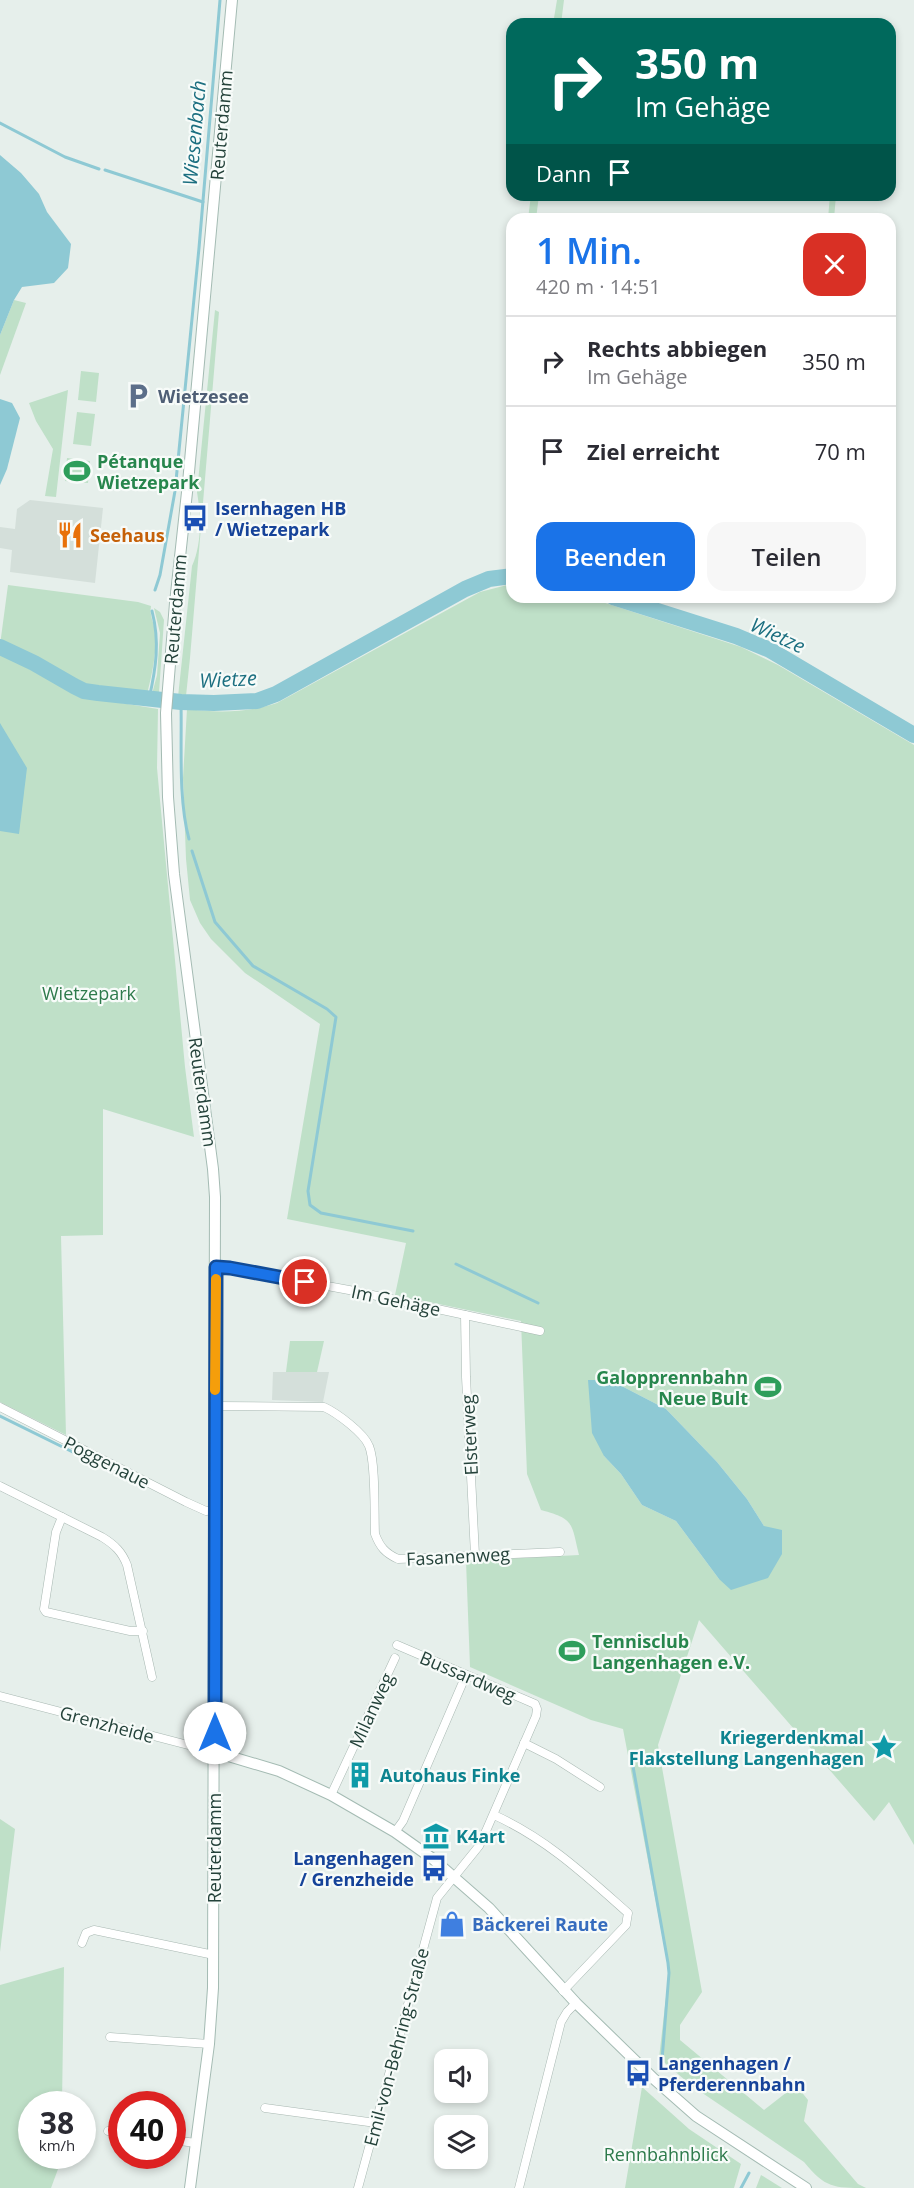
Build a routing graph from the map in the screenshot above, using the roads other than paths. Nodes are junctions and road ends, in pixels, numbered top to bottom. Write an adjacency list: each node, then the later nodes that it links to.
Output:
1 (232, 0): 2 (street, Reuterdamm)
2 (216, 1267): 3 (street, Im Gehäge); 5 (street, Reuterdamm)
3 (465, 1315): 4 (street, Im Gehäge); 11 (street, Elsterweg)
4 (540, 1331)
5 (216, 1406): 8 (street, Reuterdamm); 11 (street, Fasanenweg)
6 (0, 1407): 8 (street, Poggenaue)
7 (0, 1485): 9 (street)
8 (215, 1510): 20 (street, Reuterdamm)
9 (62, 1517): 12 (street); 12 (street)
10 (560, 1552): 11 (street, Fasanenweg)
11 (475, 1555)
12 (143, 1631): 16 (street)
13 (397, 1645): 15 (street, Bussardweg)
14 (395, 1658): 22 (street, Milanweg)
15 (466, 1675): 18 (street, Bussardweg); 24 (street)
16 (152, 1677)
17 (0, 1696): 20 (street, Grenzheide)
18 (537, 1708): 19 (street, Emil-von-Behring-Straße)
19 (524, 1743): 21 (street); 23 (street, Emil-von-Behring-Straße)
20 (215, 1752): 22 (street); 27 (street, Reuterdamm)
21 (600, 1786)
22 (331, 1795): 24 (street)
23 (494, 1815): 25 (street, Emil-von-Behring-Straße); 28 (street)
24 (395, 1832): 25 (street)
25 (454, 1876): 28 (street); 33 (street, Emil-von-Behring-Straße)
26 (82, 1943): 27 (street)
27 (214, 1955): 31 (street, Reuterdamm)
28 (563, 1991): 29 (street)
29 (576, 2003): 38 (street); 39 (street)
30 (110, 2037): 31 (street)
31 (209, 2044): 35 (street, Reuterdamm)
32 (265, 2108): 33 (street)
33 (376, 2123): 37 (street, Emil-von-Behring-Straße)
34 (186, 2142): 35 (street)
35 (196, 2143): 36 (street, Reuterdamm)
36 (190, 2188)
37 (358, 2188)
38 (519, 2188)
39 (806, 2188)

